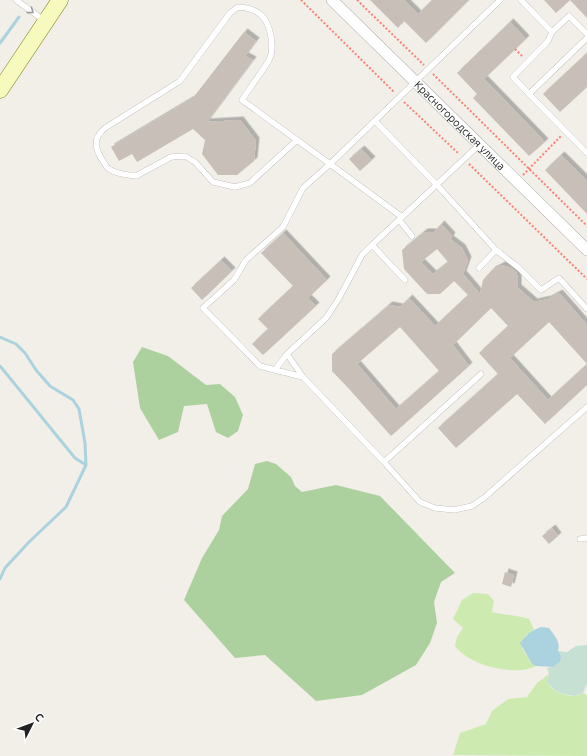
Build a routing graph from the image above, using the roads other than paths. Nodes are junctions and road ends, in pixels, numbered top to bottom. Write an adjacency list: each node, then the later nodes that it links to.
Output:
1 (16, 0): 6 (lane, one-way to 6)
2 (60, 0): 6 (main road)
3 (333, 0): 10 (street, Красногородская улица)
4 (500, 0): 10 (lane)
5 (522, 0): 7 (lane)
6 (45, 21): 11 (main road)
7 (552, 32): 8 (lane); 12 (lane)
8 (587, 34)
9 (587, 38): 12 (lane)
10 (415, 82): 13 (lane); 15 (street, Красногородская улица)
11 (0, 90)
12 (529, 94): 16 (lane)
13 (375, 121): 17 (lane); 18 (lane)
14 (297, 140): 14 (lane); 17 (lane)
15 (479, 145): 18 (lane); 23 (street, Красногородская улица)
16 (587, 153)
17 (330, 164): 19 (lane); 28 (lane)
18 (437, 185): 19 (lane); 22 (lane)
19 (400, 219): 20 (lane); 21 (lane)
20 (412, 236)
21 (372, 244): 25 (lane); 27 (lane)
22 (496, 250): 24 (lane); 26 (lane)
23 (587, 250)
24 (479, 268)
25 (405, 280)
26 (587, 309)
27 (287, 354): 28 (lane); 30 (lane)
28 (275, 370): 30 (lane)
29 (481, 374): 32 (lane)
30 (303, 376): 32 (lane)
31 (587, 407): 32 (lane)
32 (384, 462)
33 (587, 538): 34 (lane)
34 (580, 539)

